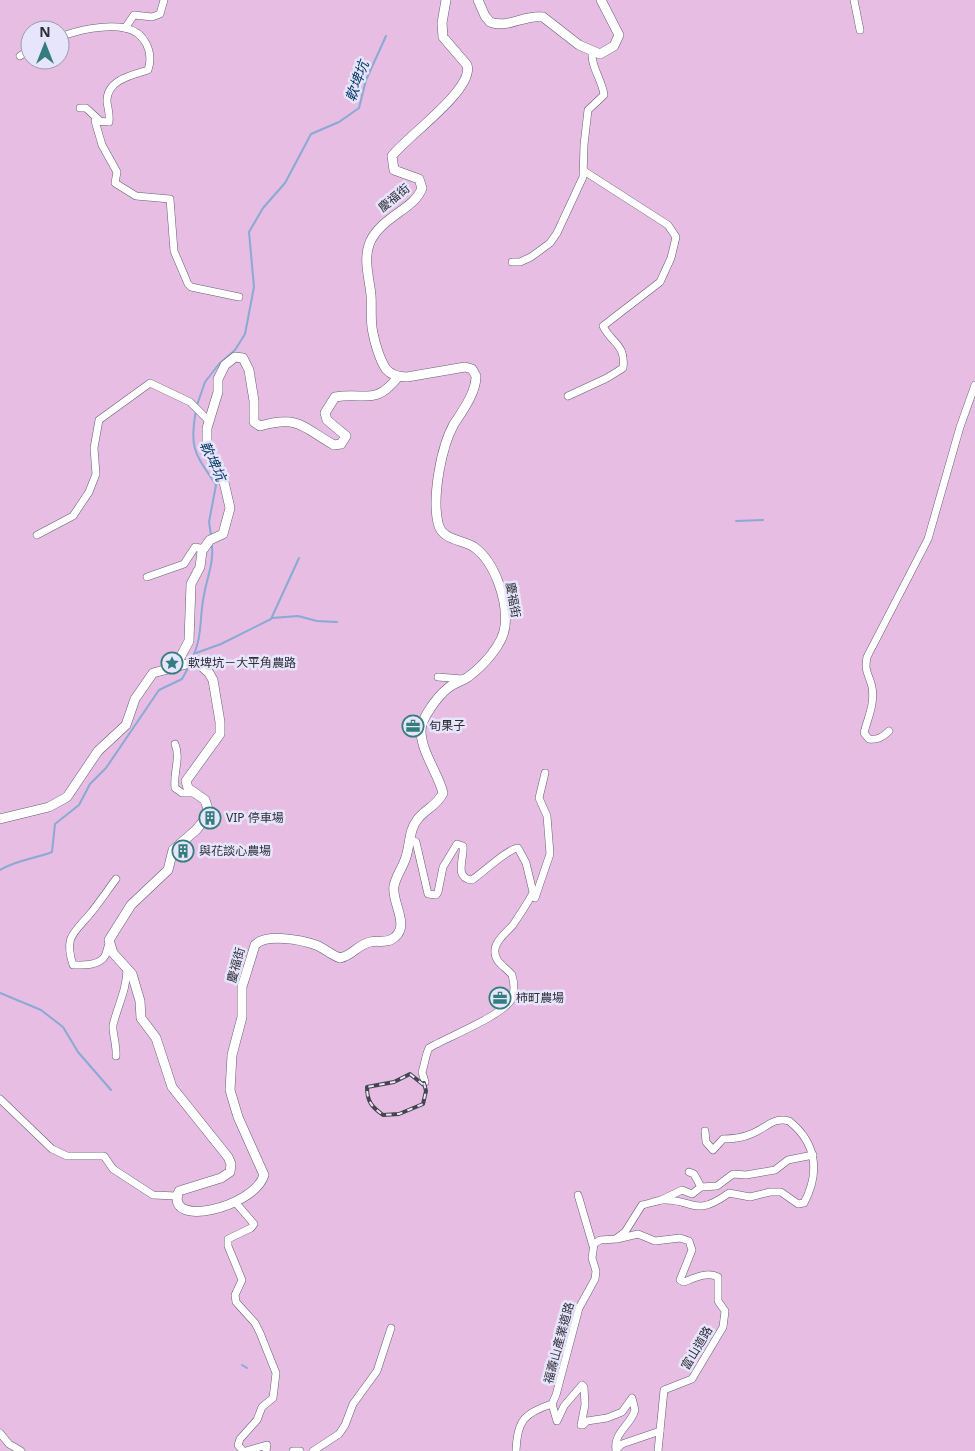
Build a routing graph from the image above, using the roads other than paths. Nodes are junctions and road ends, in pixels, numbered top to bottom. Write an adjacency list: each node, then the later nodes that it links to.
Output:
1 (164, 0): 6 (street)
2 (446, 0): 15 (street, 慶福街)
3 (478, 0): 9 (street)
4 (601, 0): 9 (street)
5 (854, 0): 7 (street)
6 (125, 28): 8 (street); 11 (street)
7 (860, 30)
8 (70, 35)
9 (592, 52): 12 (street)
10 (80, 108): 11 (street)
11 (100, 120): 14 (street)
12 (584, 171): 13 (street); 17 (street)
13 (512, 262)
14 (239, 297)
15 (398, 377): 18 (street); 24 (street, 慶福街)
16 (975, 385): 25 (street)
17 (568, 396)
18 (205, 418): 19 (street); 20 (street)
19 (37, 535)
20 (203, 550): 21 (street); 22 (street)
21 (147, 577)
22 (175, 666): 28 (street); 29 (street)
23 (438, 677): 24 (street)
24 (464, 680): 30 (street, 慶福街)
25 (889, 731)
26 (175, 744): 28 (street)
27 (544, 773): 32 (street)
28 (194, 793): 33 (street)
29 (0, 819)
30 (410, 839): 32 (street); 45 (street, 慶福街)
31 (116, 879): 33 (street)
32 (529, 902): 36 (street)
33 (110, 944): 34 (street)
34 (127, 968): 35 (street); 43 (street)
35 (116, 1056)
36 (425, 1082)
37 (0, 1099): 43 (street)
38 (705, 1132): 39 (street)
39 (812, 1155): 41 (street); 44 (street)
40 (690, 1172): 41 (street)
41 (700, 1187): 44 (street)
42 (578, 1195): 47 (street, 福壽山產業道路)
43 (177, 1196): 45 (street, 慶福街)
44 (660, 1200): 46 (street)
45 (236, 1204): 53 (street)
46 (616, 1239): 47 (street); 50 (street, 富山道路)
47 (593, 1246): 49 (street, 福壽山產業道路)
48 (391, 1328): 57 (street)
49 (552, 1404): 50 (street); 58 (street, 福壽山產業道路)
50 (660, 1431): 59 (street, 富山道路)
51 (0, 1433): 52 (street)
52 (22, 1451)
53 (245, 1451): 54 (street)
54 (266, 1451)
55 (293, 1451): 56 (street)
56 (300, 1451)
57 (313, 1451)
58 (516, 1451)
59 (658, 1451)

